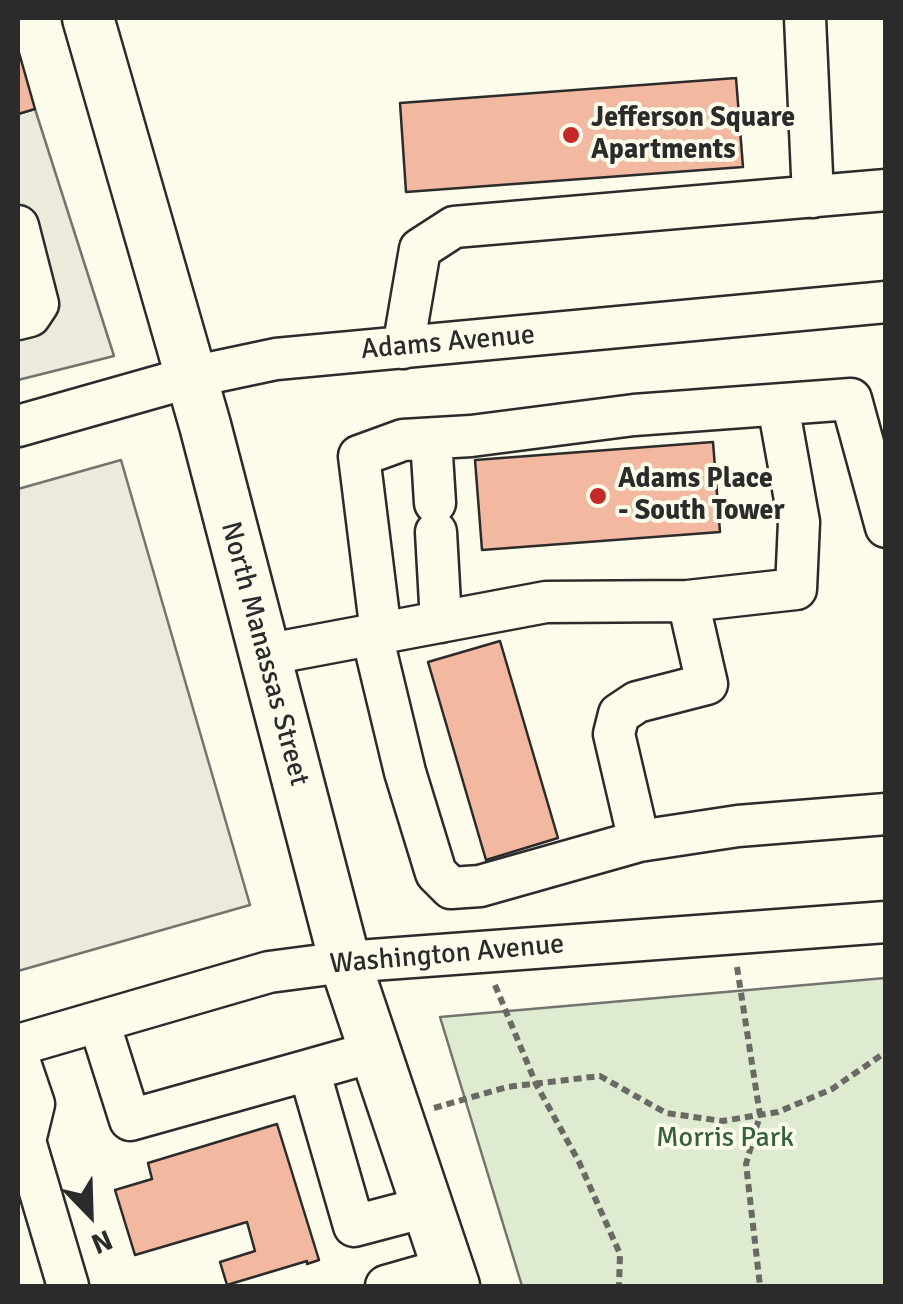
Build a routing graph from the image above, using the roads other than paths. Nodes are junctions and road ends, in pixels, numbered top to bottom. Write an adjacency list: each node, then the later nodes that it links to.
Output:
1 (88, 18): 9 (main road, North Manassas Street)
2 (805, 18): 4 (street)
3 (886, 190): 4 (street)
4 (813, 196): 8 (street)
5 (18, 226): 7 (street)
6 (886, 302): 8 (street, Adams Avenue)
7 (18, 319)
8 (403, 348): 9 (street, Adams Avenue)
9 (191, 377): 11 (street, Adams Avenue); 17 (main road, North Manassas Street)
10 (778, 405): 12 (street); 13 (street); 14 (street)
11 (18, 426)
12 (431, 439): 15 (street); 16 (street)
13 (886, 527)
14 (688, 601): 15 (street); 19 (street)
15 (441, 622): 16 (street)
16 (377, 634): 17 (street); 19 (street)
17 (264, 654): 21 (main road, North Manassas Street)
18 (886, 814): 19 (street)
19 (640, 841)
20 (886, 922): 21 (street, Washington Avenue)
21 (345, 962): 22 (street, Washington Avenue); 24 (main road, North Manassas Street)
22 (99, 1022): 23 (street, Washington Avenue); 26 (street)
23 (18, 1045)
24 (376, 1051): 26 (street); 28 (main road, North Manassas Street)
25 (18, 1057): 27 (street)
26 (309, 1070): 28 (street)
27 (21, 1142): 30 (street)
28 (430, 1206): 29 (main road, North Manassas Street)
29 (452, 1278): 31 (street)
30 (68, 1286)
31 (386, 1286)

